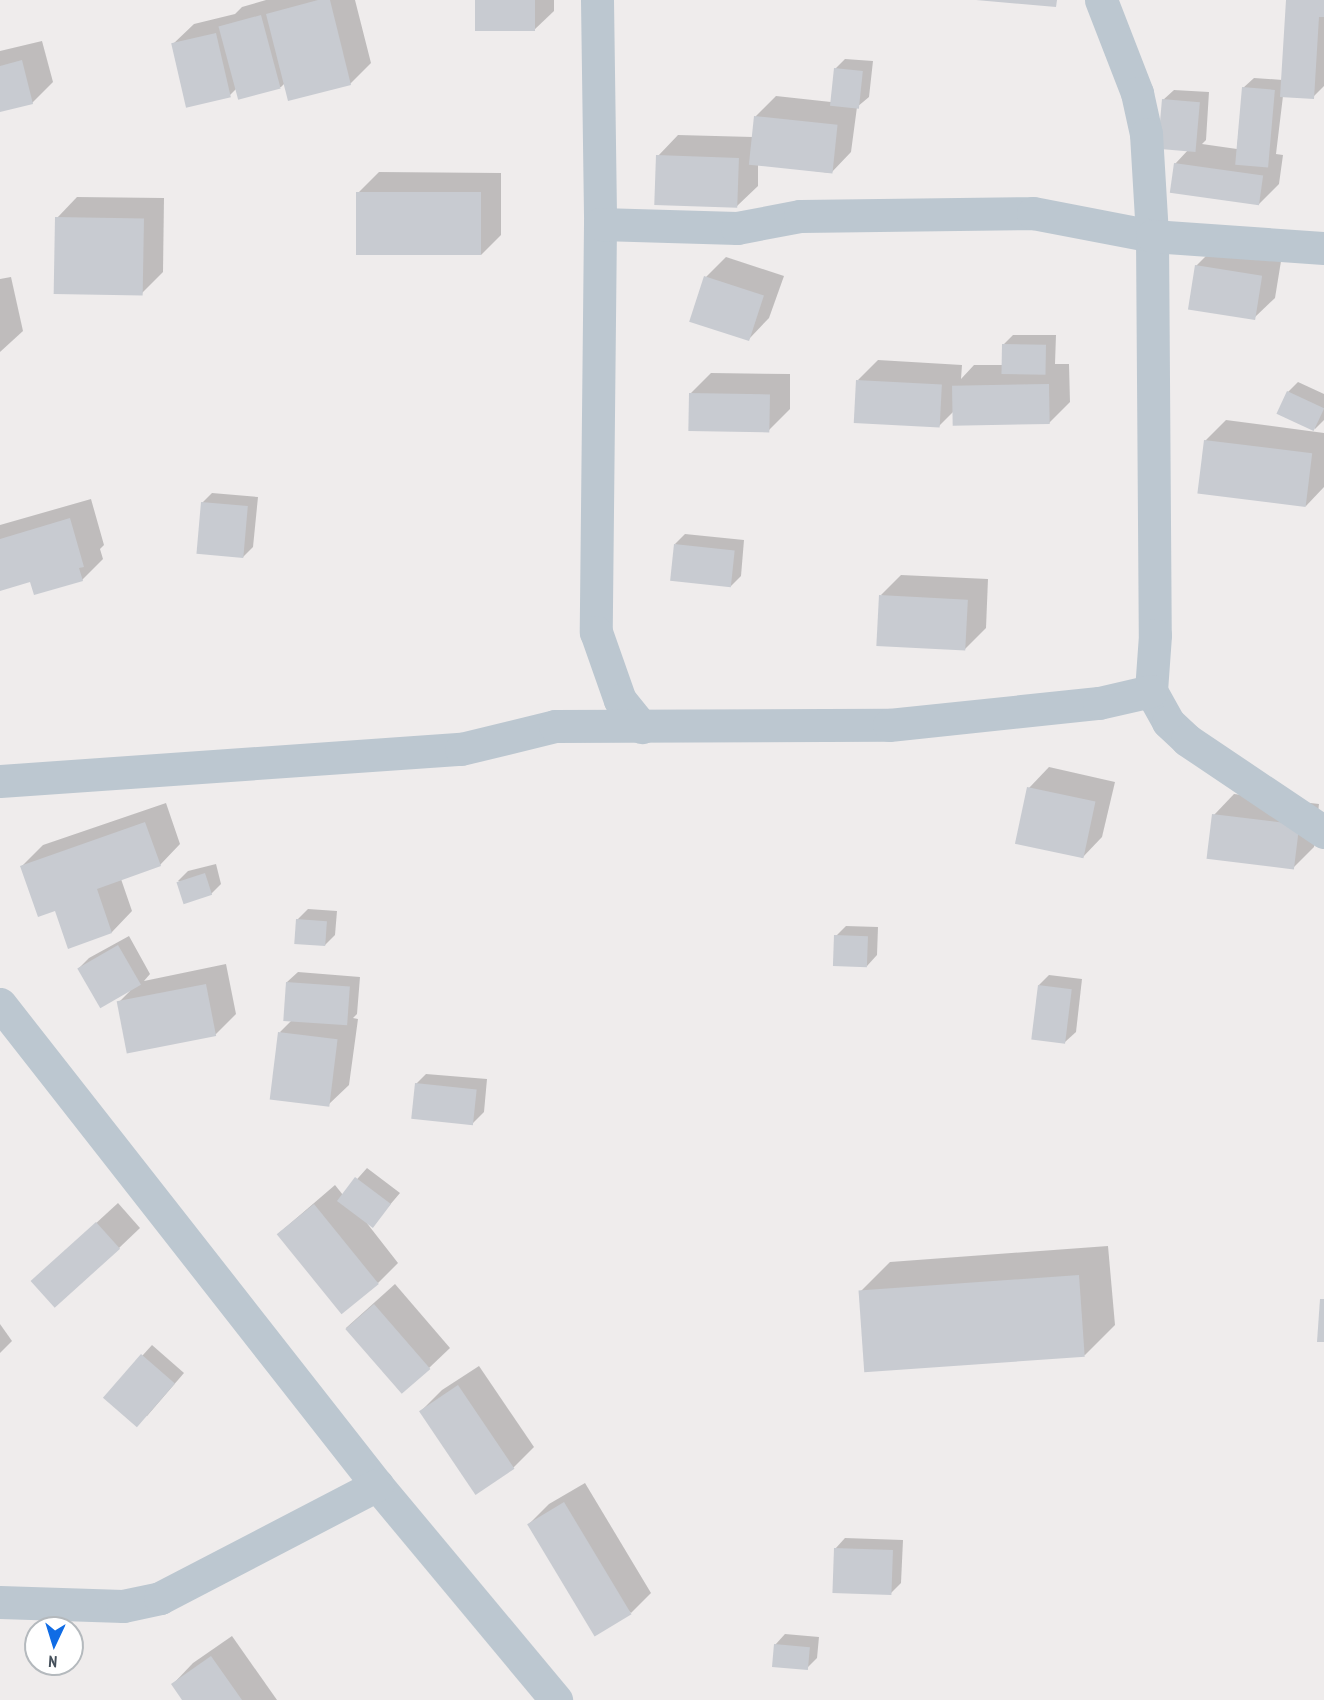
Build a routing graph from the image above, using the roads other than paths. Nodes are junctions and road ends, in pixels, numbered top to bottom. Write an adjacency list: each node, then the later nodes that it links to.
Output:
1 (597, 0): 3 (street)
2 (1101, 0): 4 (street)
3 (600, 224): 4 (street); 7 (street)
4 (1152, 236): 5 (street); 6 (street)
5 (1324, 248)
6 (1151, 691): 7 (street); 9 (street)
7 (642, 727): 8 (street)
8 (0, 781)
9 (1324, 832)
10 (0, 1004): 11 (street)
11 (377, 1485): 12 (street); 13 (street)
12 (0, 1602)
13 (556, 1700)

